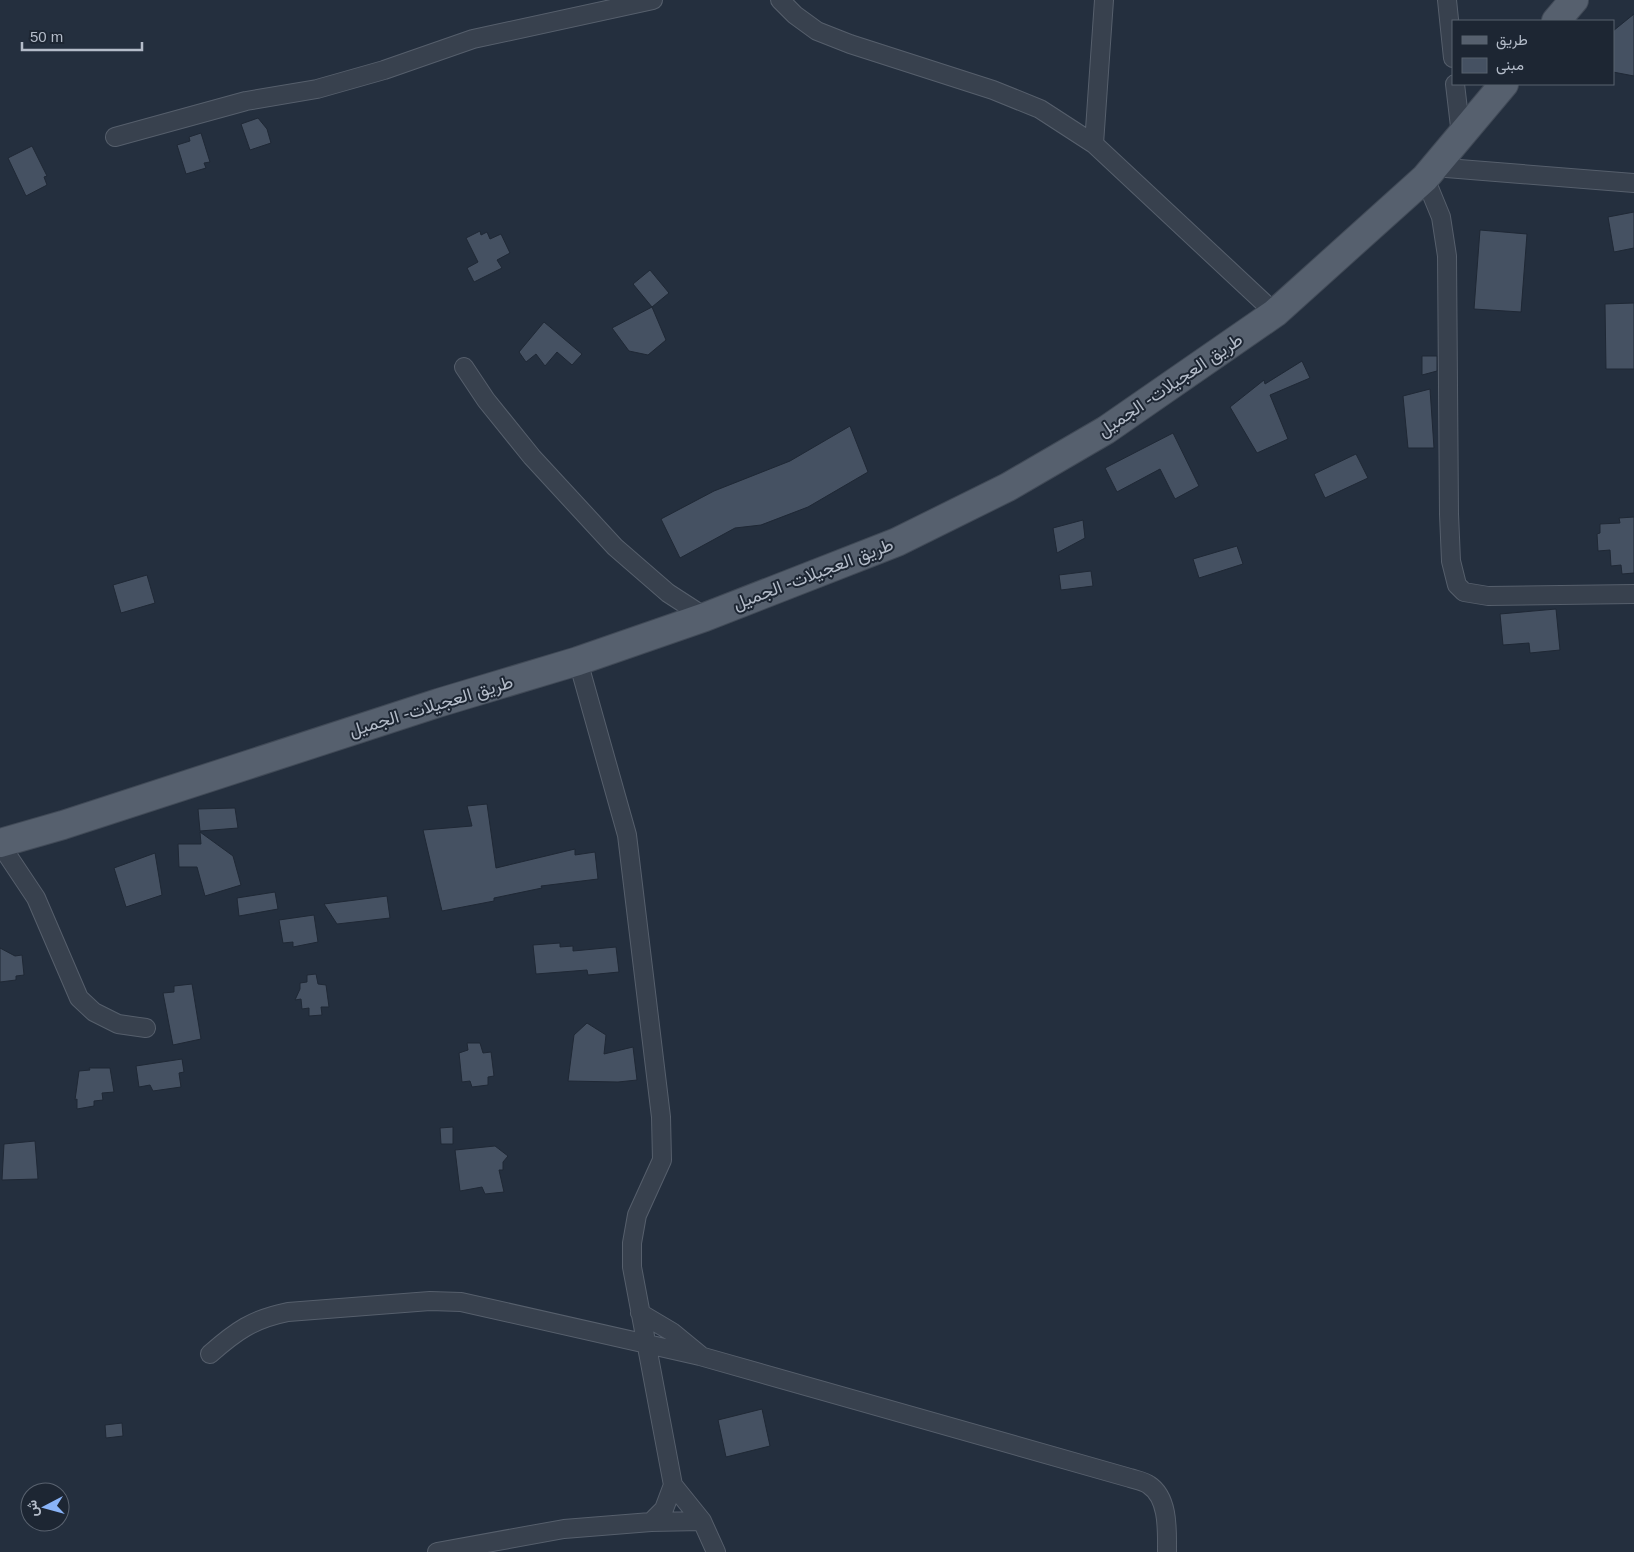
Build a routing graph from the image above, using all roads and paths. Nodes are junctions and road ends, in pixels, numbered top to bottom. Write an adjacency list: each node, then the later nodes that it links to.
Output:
1 (653, 0): 11 (street)
2 (780, 0): 12 (street)
3 (1104, 0): 12 (street)
4 (1447, 0): 7 (street)
5 (1574, 0): 6 (main road)
6 (1557, 20)
7 (1452, 48)
8 (1456, 85): 10 (street)
9 (1503, 85): 10 (main road, طريق العجيلات- الجميل)
10 (1461, 135): 13 (main road, طريق العجيلات- الجميل)
11 (115, 137)
12 (1094, 144): 15 (street)
13 (1429, 172): 14 (street); 15 (main road, طريق العجيلات- الجميل); 17 (street)
14 (1634, 183)
15 (1275, 313): 18 (main road, طريق العجيلات- الجميل)
16 (464, 367): 18 (street)
17 (1634, 594)
18 (705, 617): 19 (main road, طريق العجيلات- الجميل)
19 (578, 661): 20 (main road, طريق العجيلات- الجميل); 22 (street)
20 (0, 844): 21 (street)
21 (146, 1028)
22 (640, 1313): 23 (street); 25 (street)
23 (646, 1345): 24 (street); 25 (street); 26 (street)
24 (210, 1354)
25 (700, 1356): 31 (street)
26 (673, 1484): 27 (street); 28 (street)
27 (702, 1521): 28 (street); 30 (street)
28 (651, 1522): 29 (street)
29 (437, 1552)
30 (716, 1552)
31 (1167, 1552)

